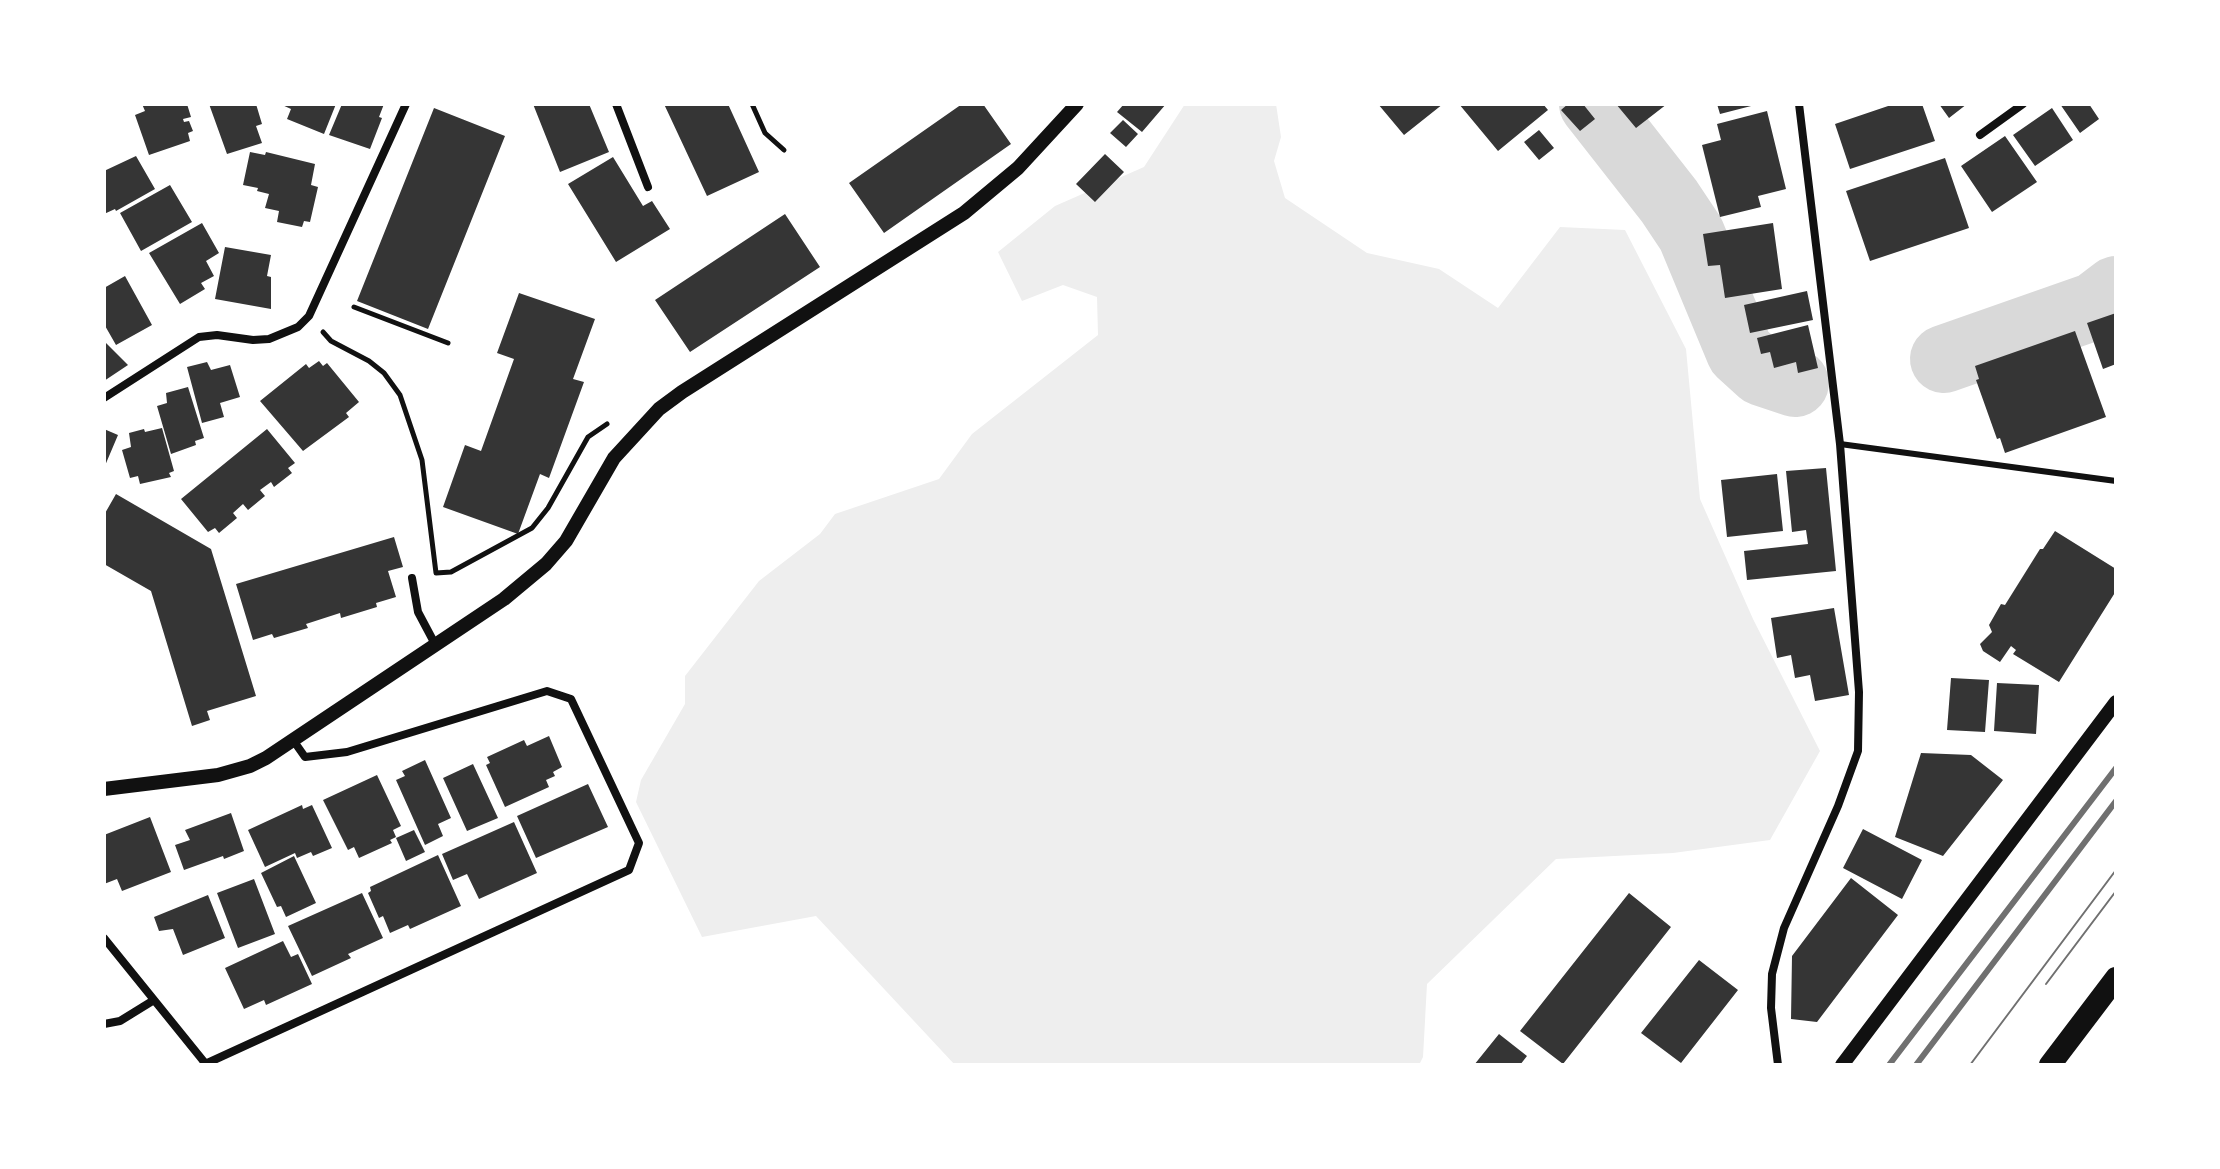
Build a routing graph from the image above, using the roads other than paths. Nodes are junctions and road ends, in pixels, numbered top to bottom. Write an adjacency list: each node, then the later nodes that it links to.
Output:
1 (406, 104): 8 (street)
2 (616, 104): 7 (street)
3 (1077, 104): 12 (street)
4 (1799, 104): 9 (street)
5 (2023, 104): 6 (street)
6 (1980, 135)
7 (648, 187)
8 (104, 398)
9 (1840, 444): 10 (lane); 21 (street)
10 (2116, 481)
11 (412, 578): 12 (street)
12 (435, 644): 14 (street)
13 (2116, 702): 22 (street)
14 (293, 740): 15 (street); 20 (street)
15 (104, 789)
16 (104, 938): 18 (street)
17 (2116, 978): 23 (highway)
18 (154, 1000): 19 (street); 20 (street)
19 (104, 1024)
20 (204, 1064)
21 (1778, 1065)
22 (1842, 1065)
23 (2050, 1065)

